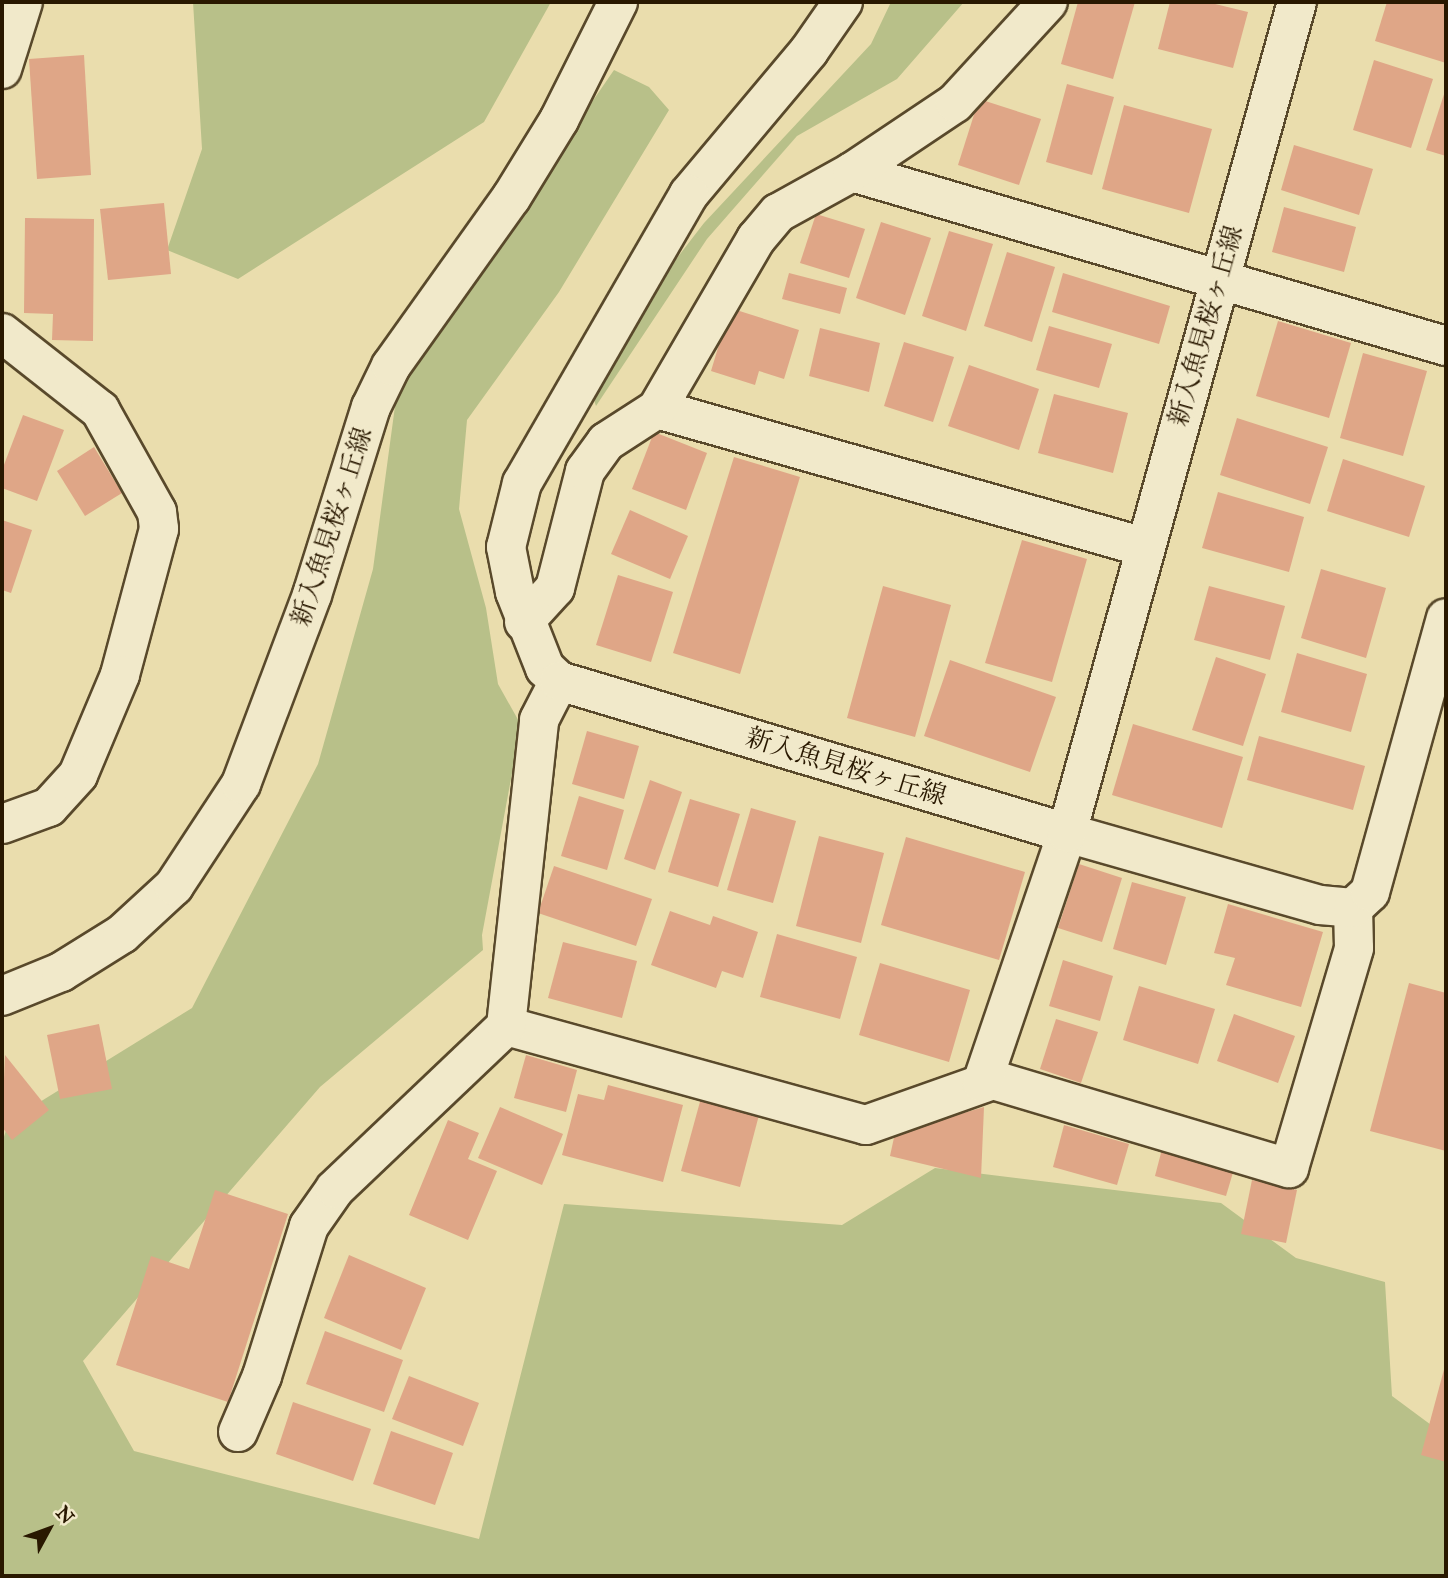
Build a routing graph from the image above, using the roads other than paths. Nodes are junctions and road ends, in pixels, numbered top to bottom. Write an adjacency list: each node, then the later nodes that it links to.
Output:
1 (23, 2): 6 (street)
2 (618, 2): 19 (street, 新入魚見桜ヶ丘線)
3 (842, 2): 13 (street)
4 (1048, 2): 7 (street)
5 (1297, 2): 8 (street, 新入魚見桜ヶ丘線)
6 (2, 69)
7 (852, 172): 8 (street); 11 (street)
8 (1220, 277): 10 (street); 12 (street, 新入魚見桜ヶ丘線)
9 (2, 333): 16 (street)
10 (1446, 346)
11 (657, 409): 12 (street); 13 (street)
12 (1144, 547): 17 (street, 新入魚見桜ヶ丘線)
13 (524, 622): 15 (street)
14 (1444, 636): 18 (street)
15 (559, 681): 17 (street, 新入魚見桜ヶ丘線); 20 (street)
16 (2, 824)
17 (1067, 833): 18 (street); 21 (street)
18 (1353, 908): 21 (street)
19 (2, 996)
20 (506, 1026): 21 (street); 22 (street)
21 (982, 1083)
22 (238, 1432)

